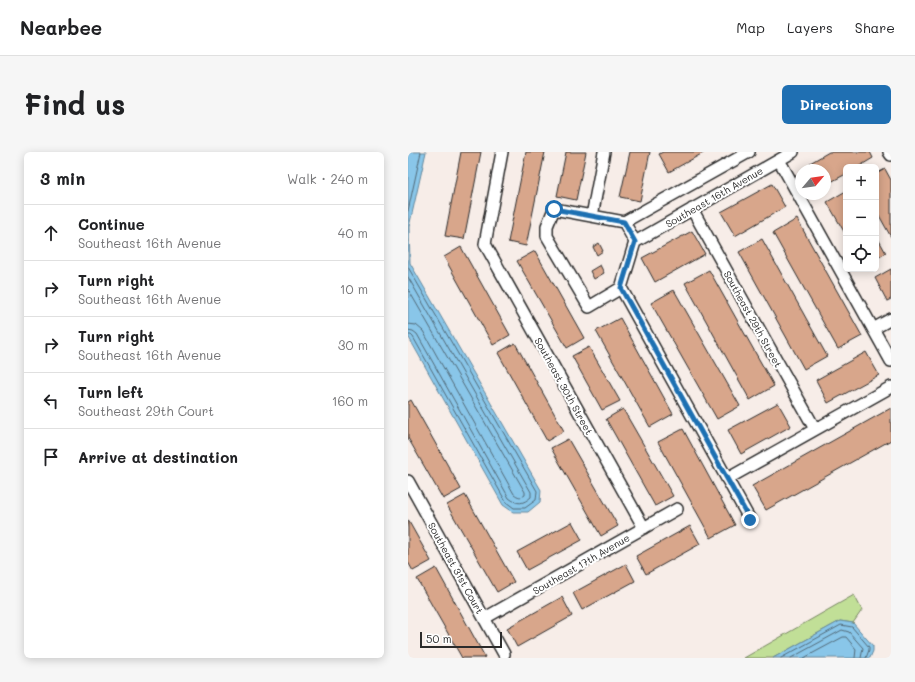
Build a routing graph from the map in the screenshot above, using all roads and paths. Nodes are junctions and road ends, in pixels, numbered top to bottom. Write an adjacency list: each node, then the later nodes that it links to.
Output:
1 (502, 152): 22 (street, Southeast 30th Street)
2 (604, 152): 9 (street)
3 (749, 152): 10 (street)
4 (793, 152): 7 (street, Southeast 16th Avenue)
5 (889, 152): 6 (street)
6 (891, 155)
7 (779, 160): 8 (street, Southeast 16th Avenue); 14 (street)
8 (692, 210): 11 (street, Southeast 16th Avenue); 17 (street, Southeast 29th Street)
9 (592, 216): 10 (street); 12 (street)
10 (624, 222): 11 (street)
11 (635, 242): 12 (street)
12 (621, 288): 18 (street)
13 (891, 319): 14 (street)
14 (873, 329): 15 (street)
15 (891, 361)
16 (891, 387): 17 (street)
17 (815, 429): 18 (street)
18 (727, 479): 21 (street)
19 (408, 481): 23 (street, Southeast 31st Court)
20 (677, 509): 22 (street, Southeast 17th Avenue)
21 (750, 520)
22 (644, 528): 23 (street, Southeast 17th Avenue)
23 (485, 618): 24 (street, Southeast 31st Court)
24 (504, 654)

